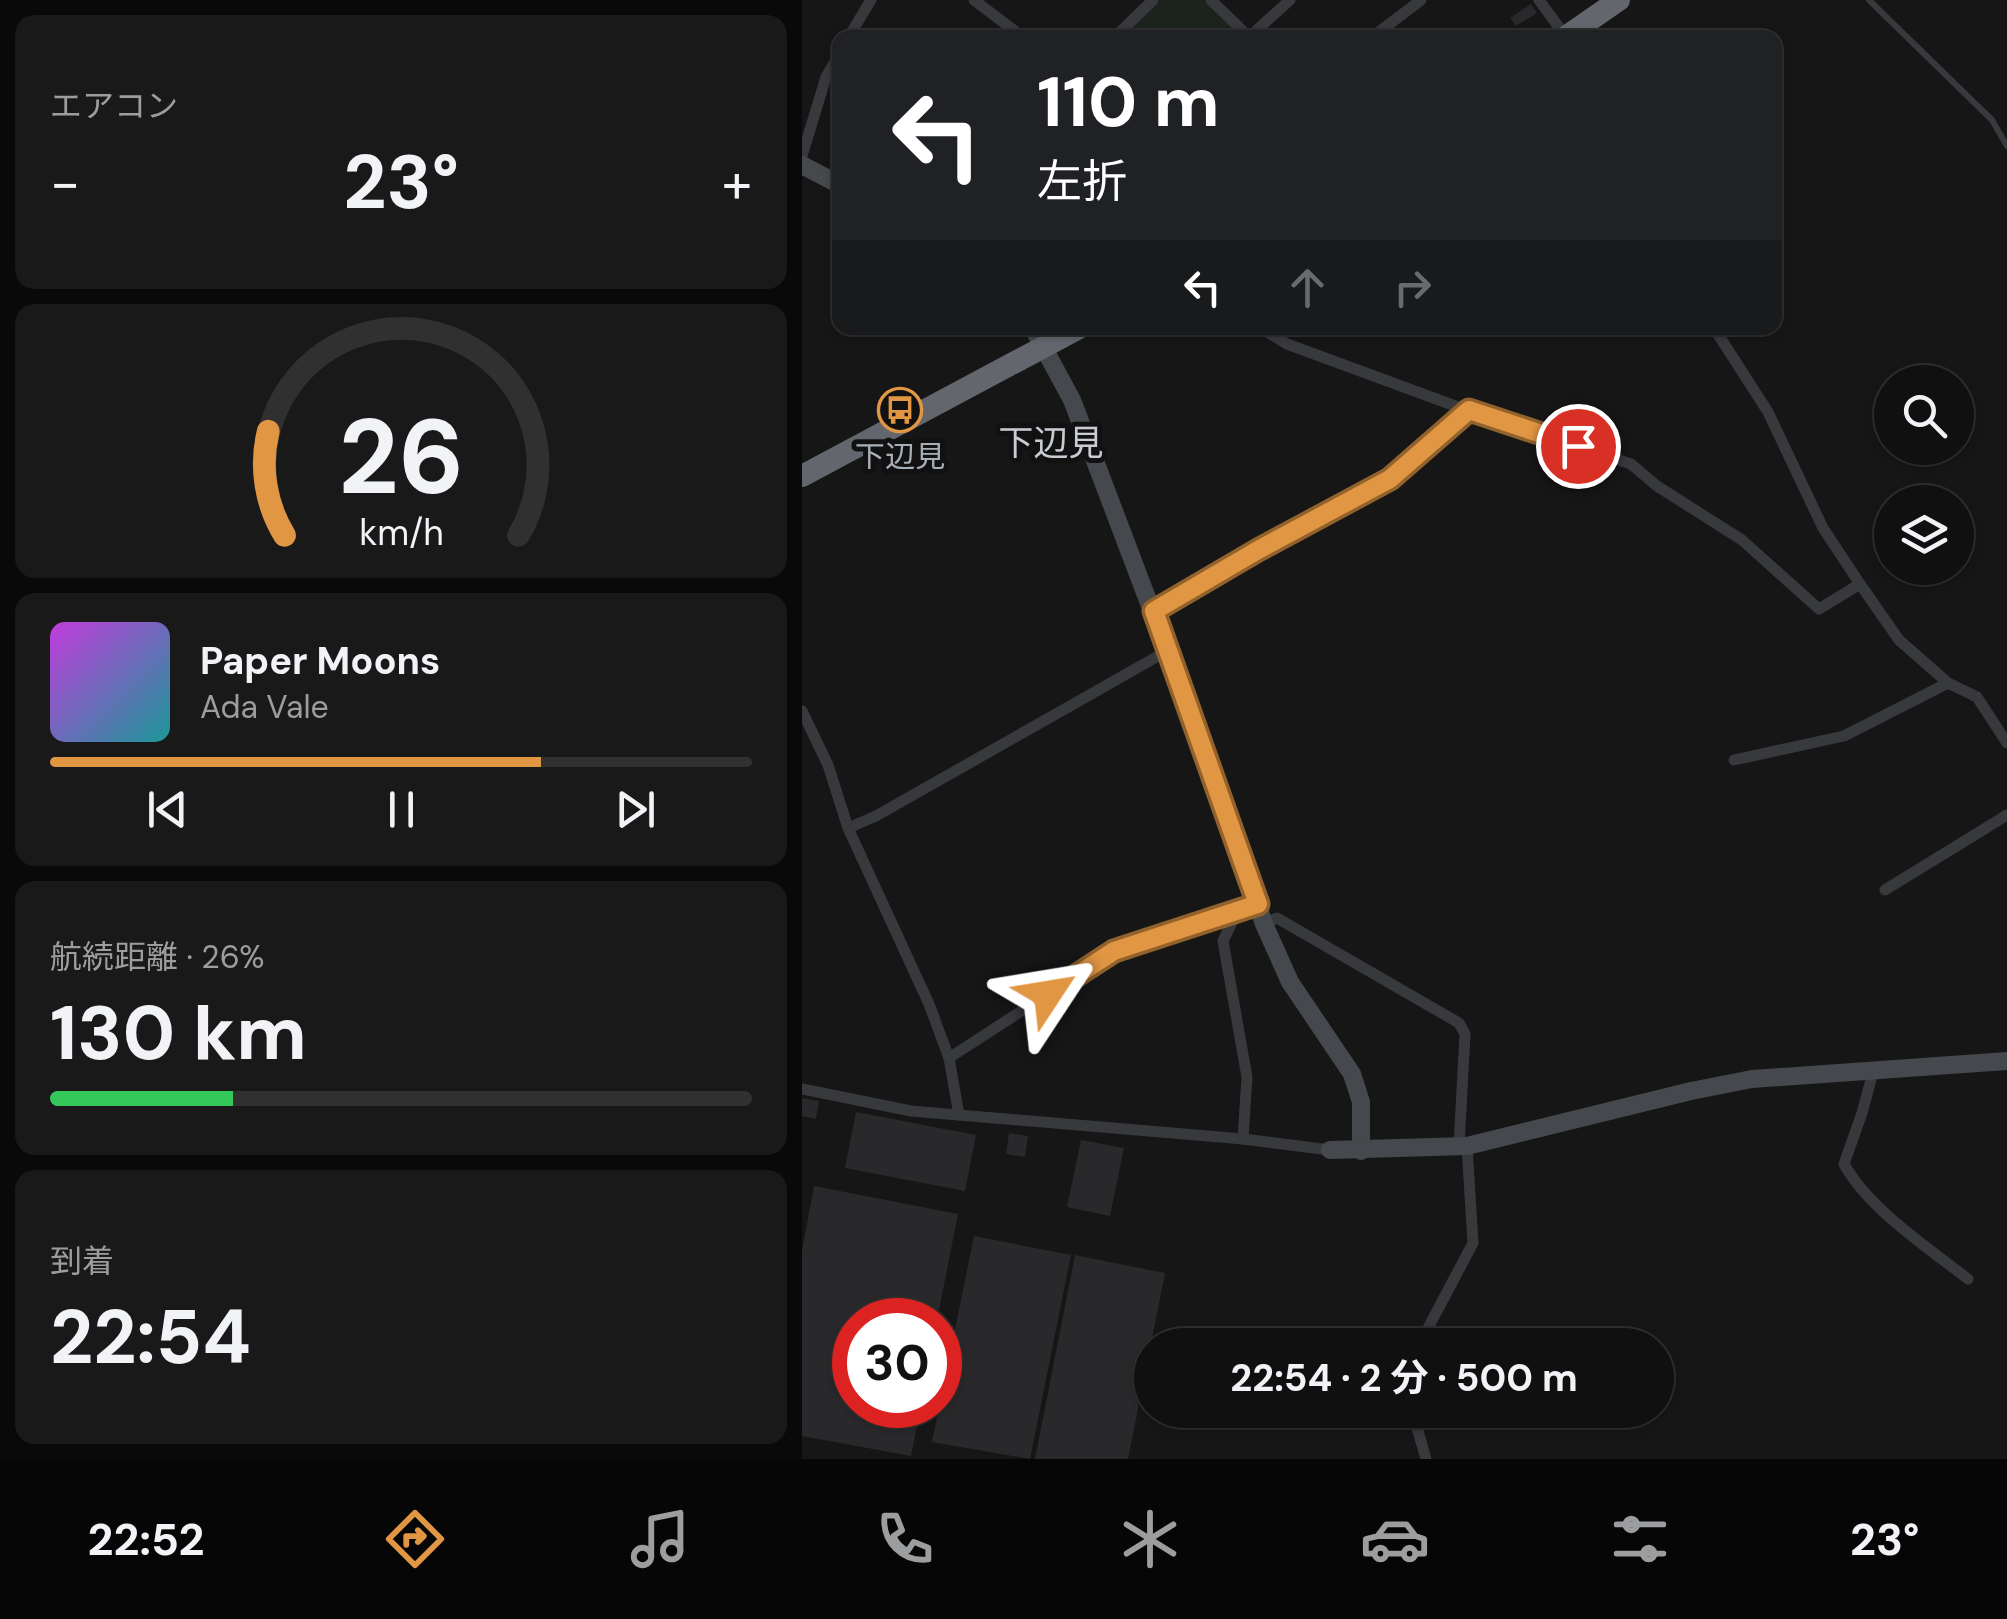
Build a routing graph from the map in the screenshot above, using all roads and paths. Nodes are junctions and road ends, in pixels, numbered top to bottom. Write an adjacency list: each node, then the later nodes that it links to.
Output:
1 (871, 0): 10 (street)
2 (974, 0): 11 (street)
3 (1153, 0): 12 (street)
4 (1211, 0): 13 (street)
5 (1290, 0): 14 (street)
6 (1421, 0): 15 (street)
7 (1539, 0): 16 (street)
8 (1619, 0): 17 (highway)
9 (1869, 0): 19 (lane)
10 (853, 30)
11 (1013, 30)
12 (1122, 30)
13 (1243, 30)
14 (1258, 30)
15 (1382, 30)
16 (1560, 30)
17 (1575, 30)
18 (832, 67): 20 (street)
19 (2006, 146)
20 (802, 156)
21 (802, 164): 22 (street)
22 (832, 181)
23 (1272, 335): 26 (street)
24 (1718, 335): 28 (street)
25 (1038, 337): 27 (highway); 29 (street)
26 (1469, 410): 28 (street); 29 (street)
27 (802, 476)
28 (1860, 584): 31 (street)
29 (1154, 611): 30 (street)
30 (1167, 651): 36 (street); 38 (street)
31 (1948, 683): 33 (street); 34 (street)
32 (802, 711): 36 (street)
33 (2006, 743)
34 (1734, 760)
35 (2006, 815): 37 (street)
36 (848, 828): 41 (street)
37 (1885, 890)
38 (1258, 904): 39 (street); 40 (street)
39 (1236, 914): 41 (street); 46 (street)
40 (1264, 924): 47 (street); 49 (street)
41 (948, 1058): 45 (street)
42 (2006, 1061): 43 (street)
43 (1872, 1072): 47 (street); 50 (street)
44 (802, 1089): 45 (street)
45 (959, 1115): 46 (street)
46 (1244, 1139): 48 (street)
47 (1463, 1146): 49 (street); 51 (street)
48 (1330, 1150): 49 (street)
49 (1362, 1150)
50 (1968, 1278)
51 (1428, 1328)
52 (1417, 1428): 53 (street)
53 (1426, 1459)

